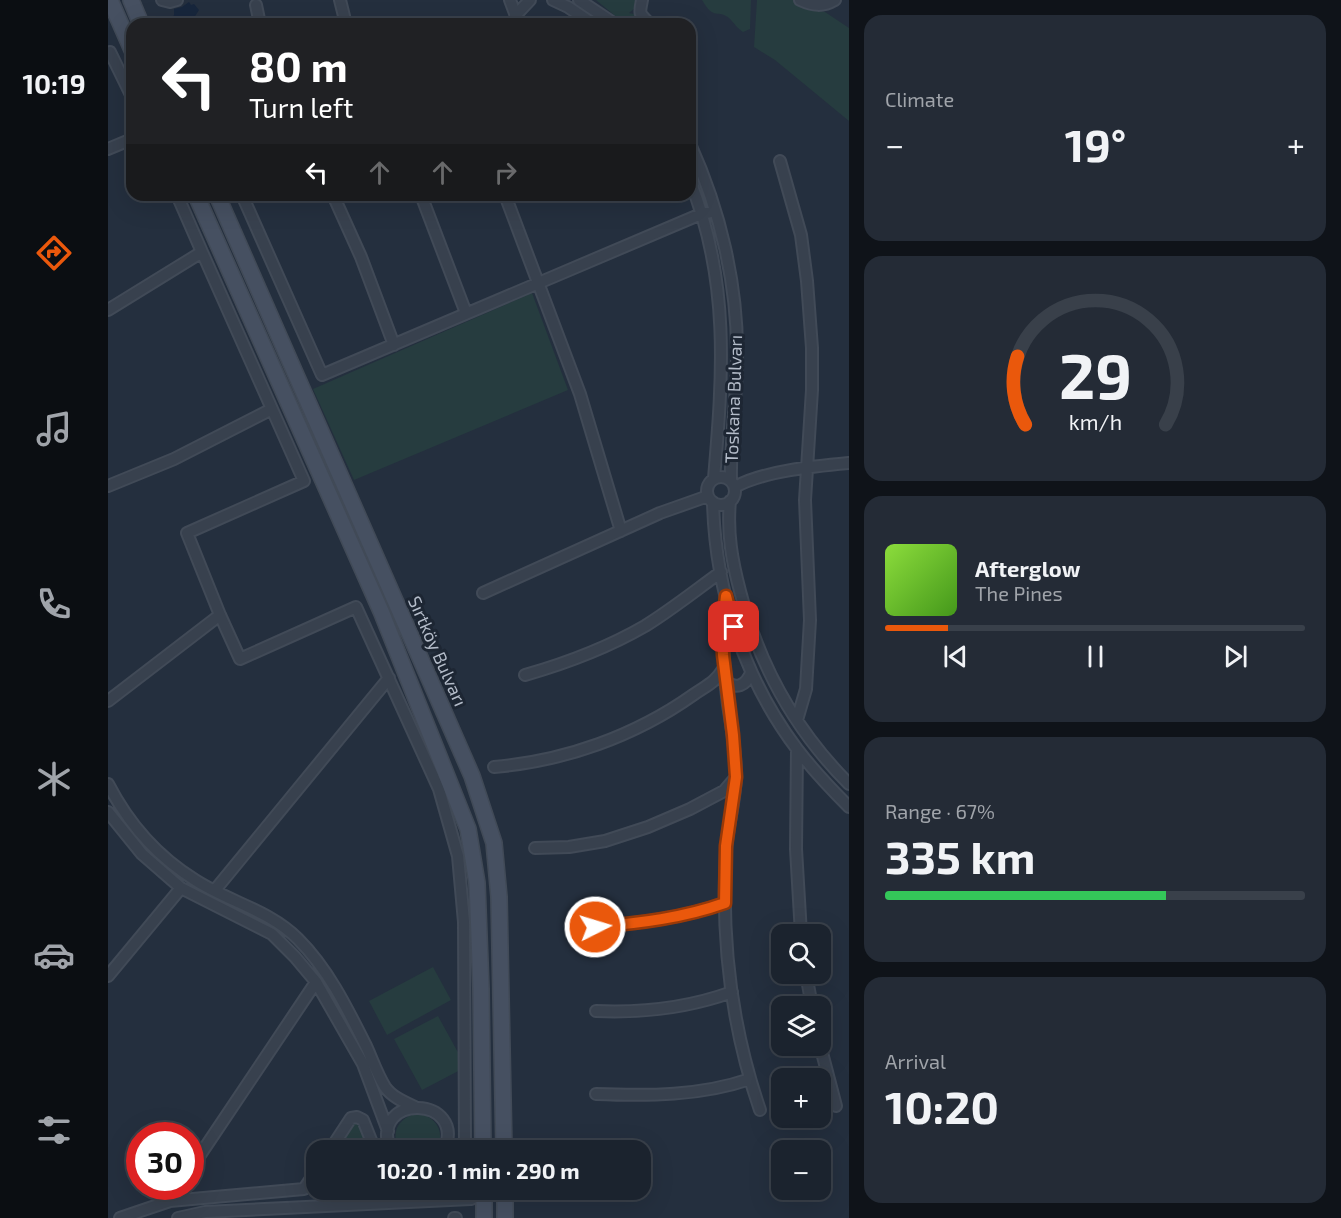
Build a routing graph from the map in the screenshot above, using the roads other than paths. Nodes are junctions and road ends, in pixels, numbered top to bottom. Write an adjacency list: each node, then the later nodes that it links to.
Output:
1 (110, 0): 21 (main road)
2 (162, 0): 3 (street)
3 (177, 0)
4 (340, 0): 15 (street)
5 (510, 0): 16 (street)
6 (530, 0): 17 (street)
7 (554, 0): 18 (street)
8 (579, 0): 19 (street)
9 (642, 0): 20 (street)
10 (800, 0): 11 (street)
11 (835, 0)
12 (256, 5): 14 (street)
13 (135, 8): 21 (main road)
14 (259, 18)
15 (344, 18)
16 (516, 18)
17 (518, 18)
18 (584, 18)
19 (606, 18)
20 (644, 18)
21 (114, 26): 22 (main road)
22 (126, 42)
23 (108, 53): 24 (street)
24 (126, 85)
25 (126, 142): 26 (street)
26 (108, 149)
27 (696, 158): 37 (street, Toskana Bulvarı)
28 (780, 161): 46 (street)
29 (696, 199): 38 (street, Toskana Bulvarı)
30 (180, 201): 39 (street)
31 (199, 201): 54 (main road, Sırtköy Bulvarı)
32 (220, 201): 52 (main road, Sırtköy Bulvarı)
33 (245, 201): 43 (street)
34 (336, 201): 43 (street)
35 (423, 201): 42 (street)
36 (507, 201): 40 (street)
37 (715, 211): 38 (street); 48 (street, Toskana Bulvarı)
38 (701, 214): 40 (street); 47 (street, Toskana Bulvarı)
39 (202, 252): 41 (street); 44 (street)
40 (539, 282): 42 (street); 53 (street)
41 (108, 310)
42 (466, 314): 43 (street)
43 (394, 345)
44 (272, 409): 49 (street); 58 (street)
45 (849, 463): 46 (street)
46 (806, 468): 48 (street); 65 (street)
47 (714, 478): 48 (street, Toskana Bulvarı); 50 (street, Toskana Bulvarı)
48 (733, 484): 51 (street, Toskana Bulvarı)
49 (108, 486)
50 (711, 499): 51 (street); 53 (street); 55 (street, Toskana Bulvarı)
51 (730, 501): 65 (street, Toskana Bulvarı)
52 (364, 531): 54 (main road); 68 (main road, Sırtköy Bulvarı)
53 (621, 531): 56 (street)
54 (349, 539): 70 (main road, Sırtköy Bulvarı)
55 (721, 572): 57 (street, Toskana Bulvarı); 61 (street)
56 (483, 593)
57 (726, 596): 59 (street); 60 (street, Toskana Bulvarı)
58 (220, 615): 62 (street); 64 (street)
59 (724, 668): 63 (street); 67 (street)
60 (751, 673): 63 (street); 66 (street, Toskana Bulvarı)
61 (525, 675)
62 (389, 678): 77 (street); 98 (street)
63 (725, 680): 69 (street)
64 (108, 701)
65 (797, 720): 72 (street, Toskana Bulvarı)
66 (797, 749): 73 (street, Toskana Bulvarı); 79 (street)
67 (494, 767)
68 (470, 771): 70 (main road); 82 (main road, Sırtköy Bulvarı)
69 (736, 777): 75 (street); 78 (street)
70 (448, 779): 80 (main road, Sırtköy Bulvarı)
71 (108, 784): 77 (street)
72 (849, 784)
73 (849, 807)
74 (108, 812): 76 (street)
75 (535, 848)
76 (181, 888): 83 (street); 84 (street)
77 (215, 891): 91 (street)
78 (725, 903): 81 (street); 85 (street)
79 (800, 924)
80 (479, 927): 82 (main road); 99 (main road, Sırtköy Bulvarı)
81 (595, 927)
82 (499, 928): 100 (main road, Sırtköy Bulvarı)
83 (108, 976)
84 (316, 982): 93 (street); 101 (street)
85 (732, 992): 86 (street); 88 (street)
86 (596, 1011)
87 (823, 1056): 90 (street)
88 (750, 1079): 89 (street); 92 (street)
89 (596, 1094)
90 (836, 1106)
91 (415, 1107): 93 (street); 97 (street)
92 (760, 1110)
93 (388, 1131): 96 (street)
94 (337, 1140): 95 (street)
95 (371, 1140)
96 (387, 1140)
97 (447, 1140)
98 (465, 1140)
99 (483, 1140)
100 (504, 1140)
101 (204, 1149)
102 (306, 1187): 106 (street)
103 (451, 1200): 108 (street)
104 (484, 1200): 109 (main road)
105 (505, 1200): 110 (main road)
106 (170, 1201): 107 (street)
107 (120, 1218)
108 (178, 1218)
109 (484, 1218)
110 (505, 1218)

